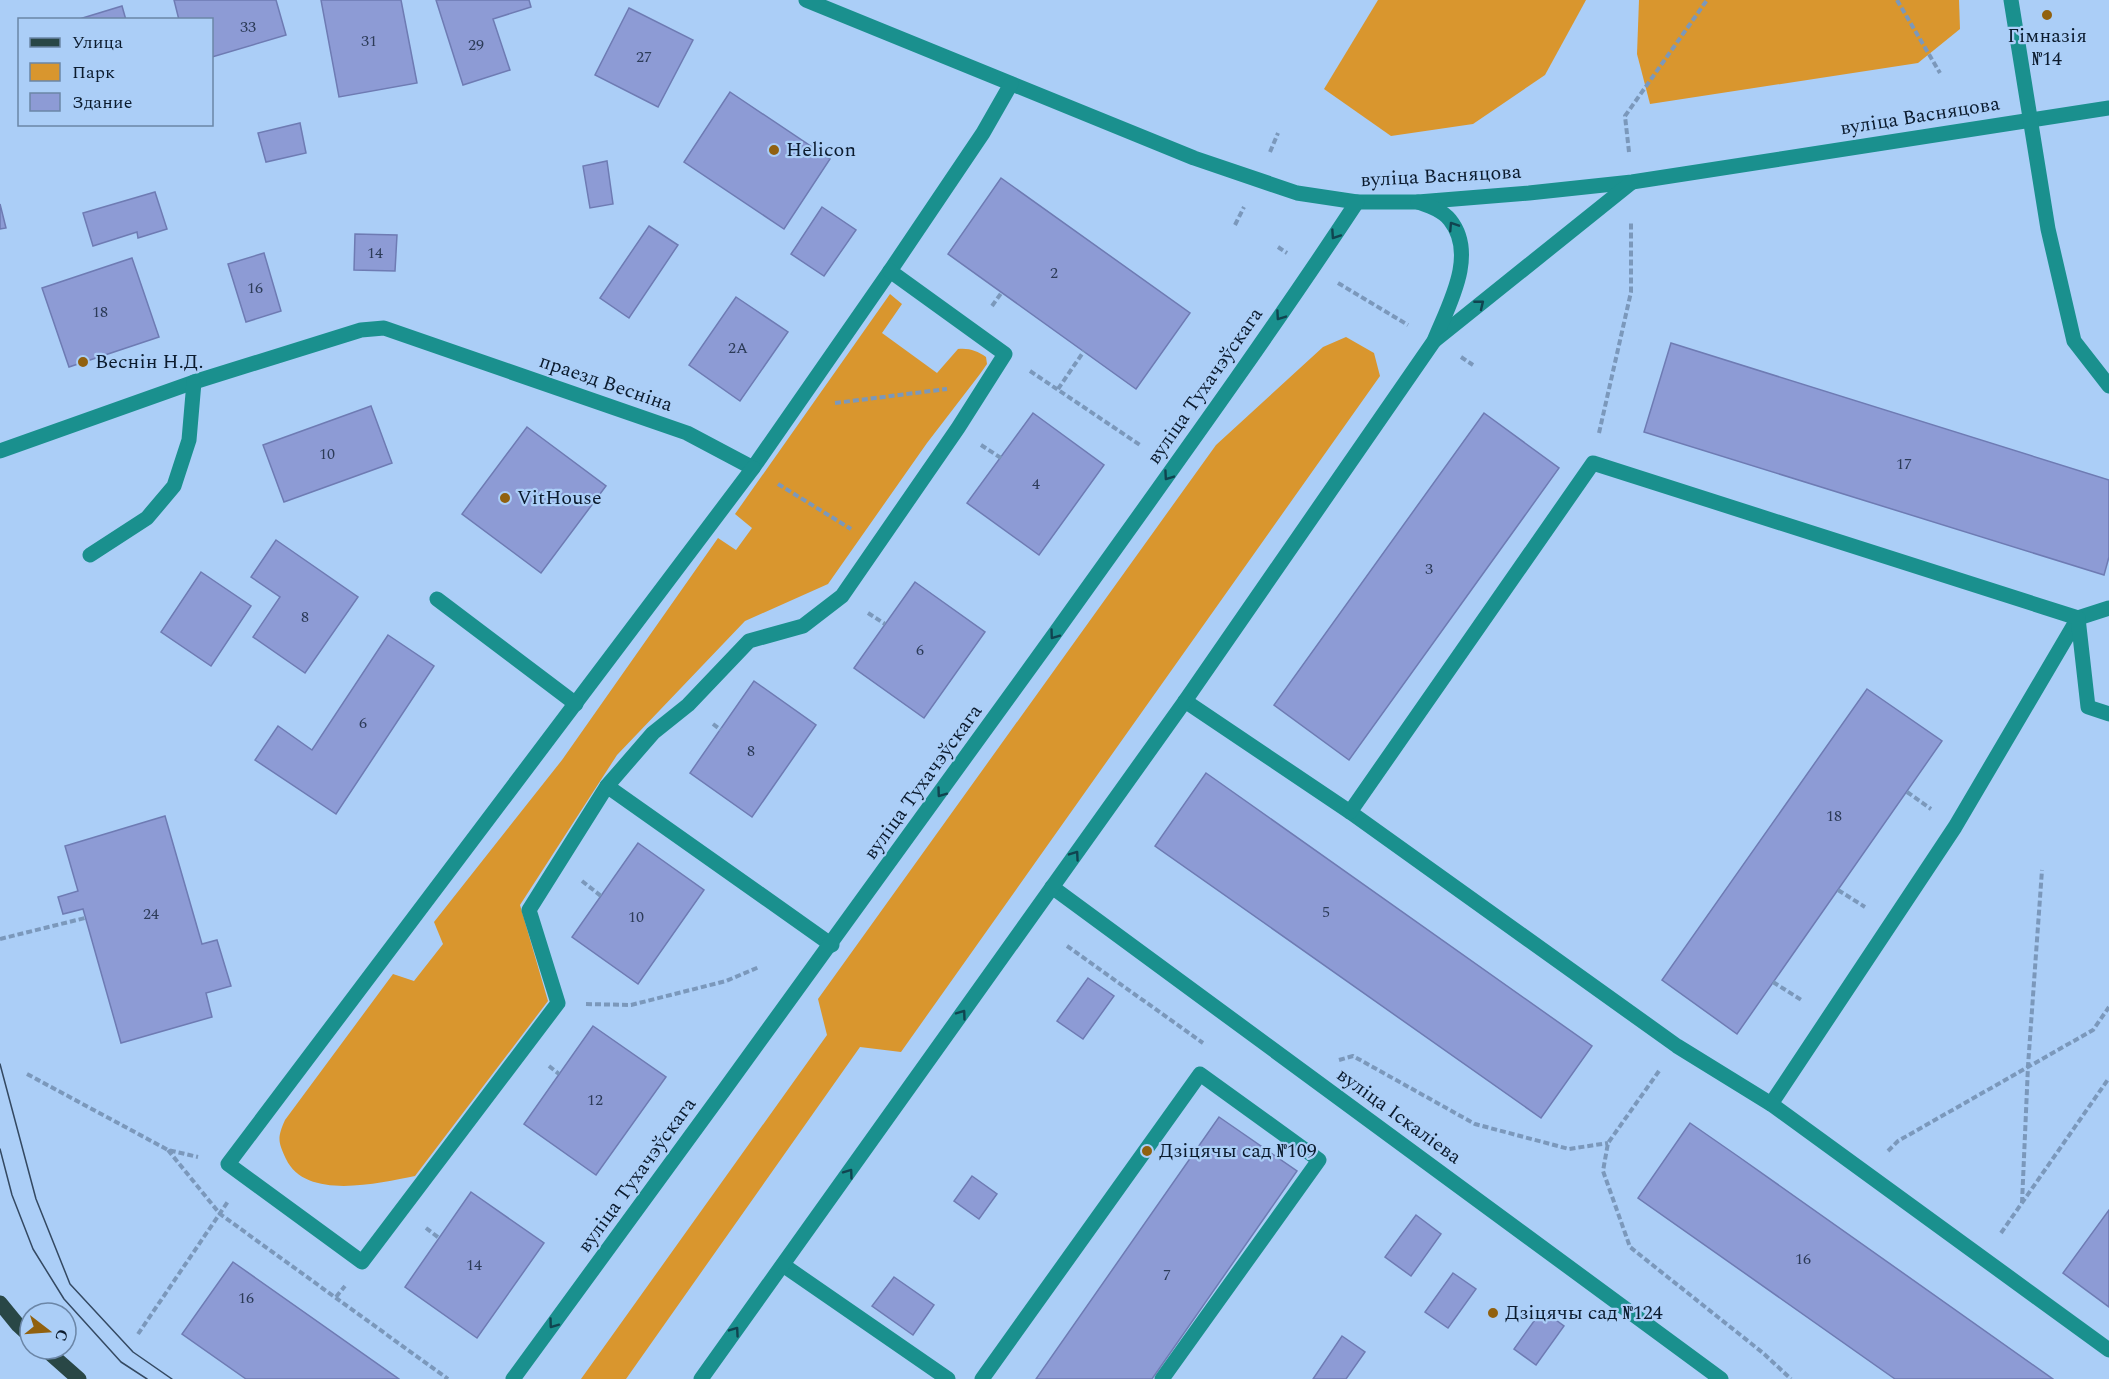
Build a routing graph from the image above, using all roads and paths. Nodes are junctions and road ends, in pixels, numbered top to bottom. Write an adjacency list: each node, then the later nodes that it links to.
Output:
1 (806, 0): 6 (street, вуліца Васняцова)
2 (1707, 0): 8 (path)
3 (1897, 0): 5 (path)
4 (2011, 0): 9 (street)
5 (1940, 73)
6 (1011, 84): 12 (street, вуліца Васняцова); 15 (street)
7 (2109, 108): 9 (street, вуліца Васняцова)
8 (1625, 116)
9 (2032, 121): 10 (street, вуліца Васняцова); 22 (street)
10 (1632, 182): 11 (street, вуліца Васняцова); 17 (street, one-way to 10)
11 (1418, 201): 12 (street, вуліца Васняцова); 17 (street, one-way to 11)
12 (1357, 202): 14 (street, вуліца Тухачэўскага, one-way to 14)
13 (1278, 247): 14 (path)
14 (1313, 268): 17 (path); 44 (street, вуліца Тухачэўскага, one-way to 44)
15 (890, 271): 19 (street); 25 (street)
16 (1631, 292): 28 (path)
17 (1434, 341): 20 (path); 35 (street)
18 (1083, 351): 24 (path)
19 (1005, 354): 23 (street); 24 (path)
20 (1473, 365)
21 (194, 382): 27 (street, праезд Весніна); 29 (street, праезд Весніна); 31 (street)
22 (2108, 382)
23 (986, 384): 25 (path); 30 (street)
24 (1058, 389): 26 (path)
25 (797, 407): 29 (street)
26 (1140, 445)
27 (0, 451)
28 (1593, 463): 34 (street); 39 (street)
29 (753, 468): 30 (path); 36 (street)
30 (877, 545): 38 (street)
31 (90, 555)
32 (437, 599): 36 (street)
33 (2109, 608): 34 (street)
34 (2078, 618): 37 (street); 53 (street)
35 (1185, 701): 39 (street); 41 (street, one-way to 35)
36 (576, 704): 46 (street)
37 (2109, 714)
38 (607, 786): 44 (street); 46 (street)
39 (1350, 812): 48 (street)
40 (2042, 870): 49 (path)
41 (1052, 887): 50 (street, вуліца Іскаліева); 59 (street, one-way to 41)
42 (86, 918): 43 (path)
43 (0, 939)
44 (832, 945): 67 (street, вуліца Тухачэўскага, one-way to 67)
45 (759, 967): 46 (path)
46 (558, 1003)
47 (2109, 1006): 49 (path)
48 (1677, 1046): 53 (street); 54 (path)
49 (2028, 1066): 55 (path); 56 (path)
50 (1301, 1070): 54 (path); 72 (street, вуліца Іскаліева)
51 (27, 1074): 57 (path)
52 (2109, 1078): 56 (path)
53 (1771, 1104): 55 (street)
54 (1608, 1143): 73 (path)
55 (1866, 1173): 58 (street)
56 (2022, 1203): 58 (path)
57 (220, 1215): 62 (path); 66 (path)
58 (1983, 1258): 63 (street)
59 (783, 1265): 68 (street, one-way to 59); 69 (street)
60 (0, 1303): 61 (main road)
61 (18, 1325)
62 (138, 1334)
63 (2109, 1350)
64 (59, 1361): 65 (main road)
65 (79, 1379)
66 (448, 1379)
67 (513, 1379)
68 (701, 1379)
69 (948, 1379)
70 (982, 1379): 71 (street)
71 (1162, 1379)
72 (1721, 1379)
73 (1791, 1379)

